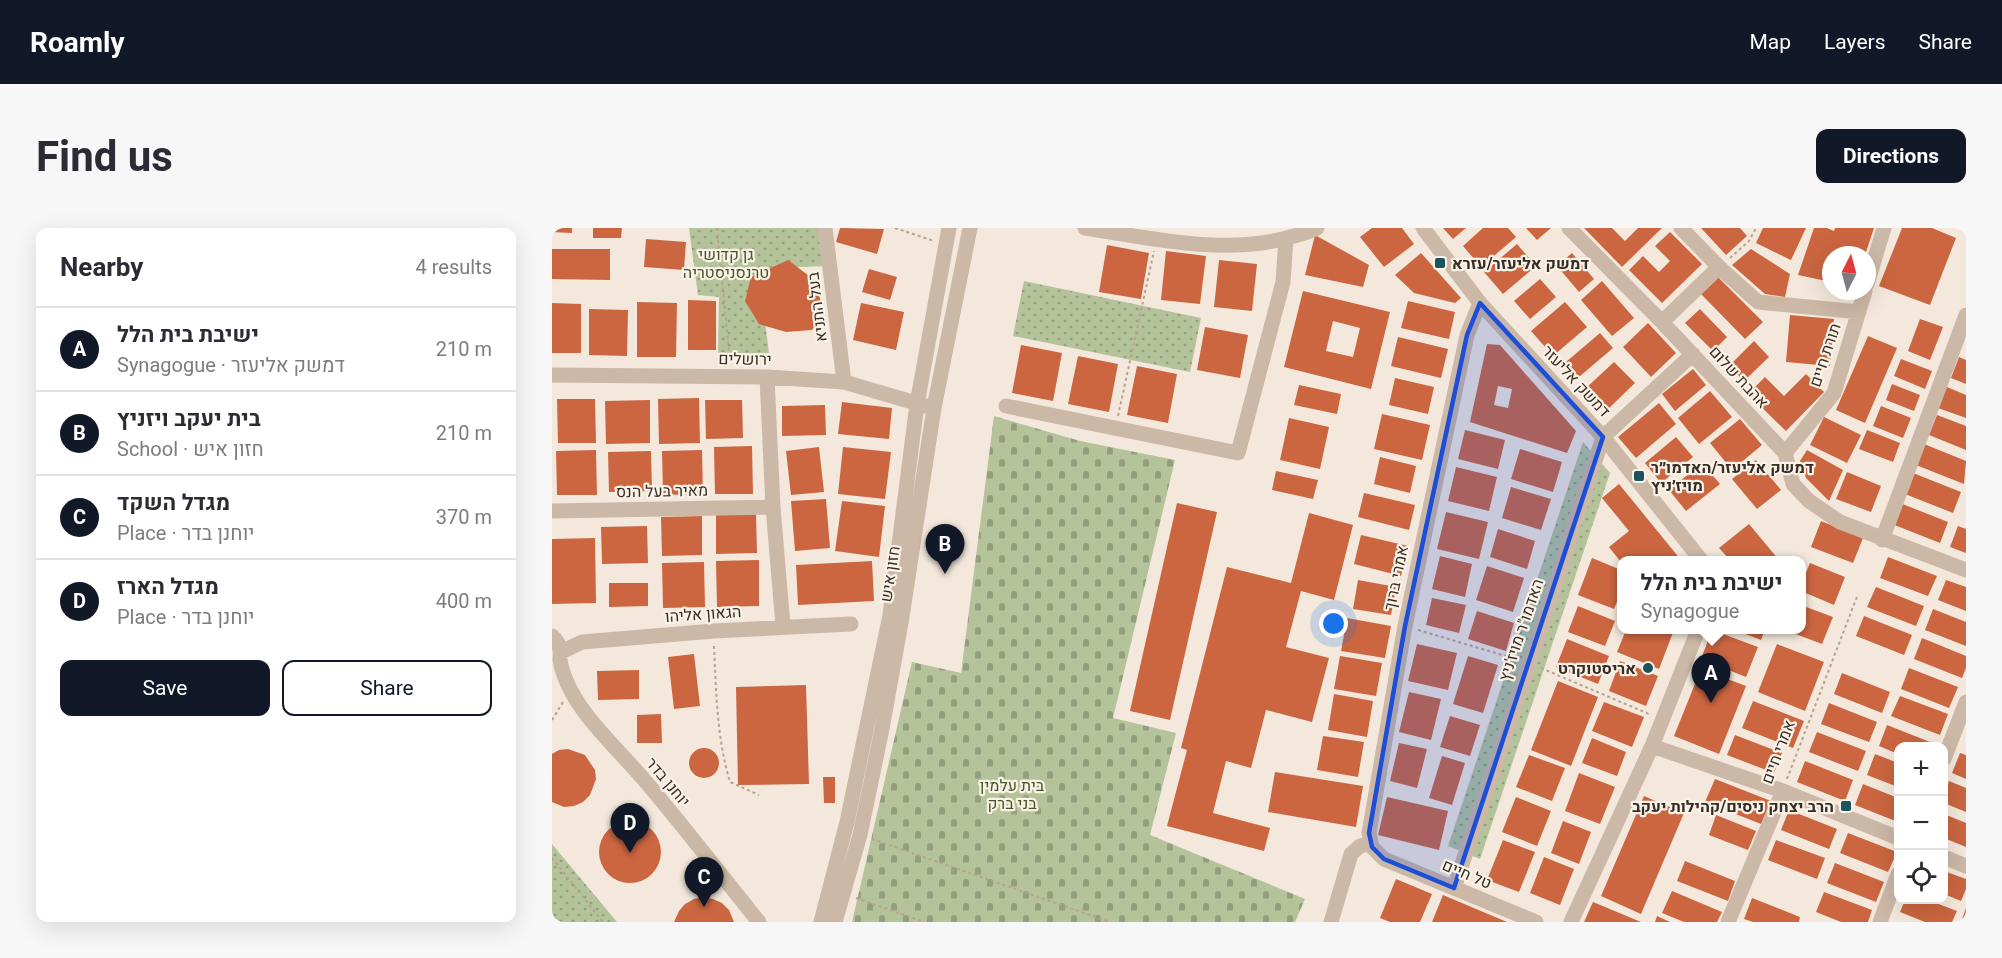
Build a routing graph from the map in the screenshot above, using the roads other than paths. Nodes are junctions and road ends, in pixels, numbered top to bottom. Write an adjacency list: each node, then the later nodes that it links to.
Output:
1 (825, 228): 22 (street, בעל התניא)
2 (949, 228): 23 (street, חזון איש)
3 (970, 228): 25 (street, חזון איש)
4 (1085, 228): 10 (street)
5 (1317, 228): 11 (street)
6 (1423, 228): 15 (street, דמשק אליעזר)
7 (1569, 228): 18 (street, אהבת שלום)
8 (1681, 228): 13 (street)
9 (1884, 228): 12 (street)
10 (1117, 230): 11 (street)
11 (1286, 238): 24 (street)
12 (1876, 254)
13 (1719, 267): 16 (street); 18 (street)
14 (1862, 300): 16 (street, תורת חיים)
15 (1480, 303): 26 (street, דמשק אליעזר); 43 (street, אמרי ברוך)
16 (1858, 312): 27 (street, תורת חיים)
17 (1966, 315): 30 (street)
18 (1662, 322): 19 (street, אהבת שלום)
19 (1693, 354): 26 (street); 27 (street, אהבת שלום)
20 (552, 375): 21 (street, ירושלים)
21 (767, 377): 22 (street, ירושלים); 28 (street)
22 (844, 382): 23 (street, ירושלים)
23 (917, 404): 25 (street, ירושלים); 49 (street, חזון איש)
24 (1006, 406)
25 (934, 408): 50 (street, חזון איש)
26 (1603, 437): 31 (street, דמשק אליעזר); 47 (street, האדמו"ר מויז'ניץ)
27 (1785, 453): 30 (street, אהבת שלום)
28 (773, 507): 29 (street, מאיר בעל הנס); 34 (street)
29 (552, 511)
30 (1882, 540): 32 (street, אהבת שלום)
31 (1697, 556)
32 (1966, 570)
33 (851, 624): 34 (street, הגאון אליהו)
34 (783, 626): 37 (street, הגאון אליהו)
35 (1696, 634): 39 (street)
36 (552, 636): 37 (street, יוחנן בדר)
37 (558, 661): 48 (street, יוחנן בדר)
38 (1966, 702): 40 (street)
39 (1652, 747): 41 (street); 53 (street)
40 (1948, 749)
41 (1783, 791): 42 (street); 54 (street, אמרי חיים)
42 (1894, 836)
43 (1371, 843): 47 (street, טל חיים); 51 (street)
44 (1948, 858): 45 (street)
45 (1966, 866)
46 (1894, 887): 55 (street)
47 (1454, 888): 52 (street, טל חיים)
48 (759, 922)
49 (821, 922)
50 (835, 922)
51 (1331, 922)
52 (1536, 922)
53 (1571, 922)
54 (1728, 922)
55 (1880, 922)

